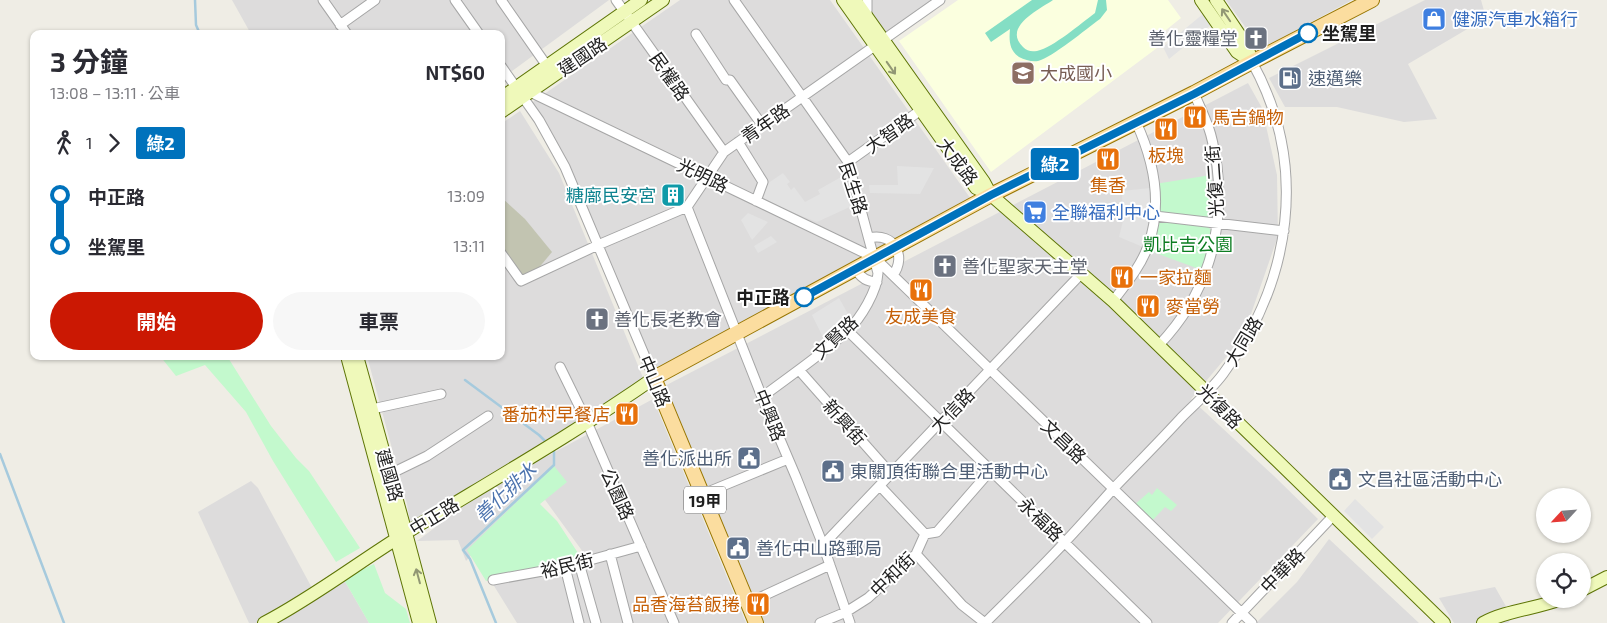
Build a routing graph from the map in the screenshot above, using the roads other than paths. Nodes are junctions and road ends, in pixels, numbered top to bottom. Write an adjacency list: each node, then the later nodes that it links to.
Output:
1 (323, 0): 18 (street)
2 (375, 0): 18 (street)
3 (455, 0): 20 (street)
4 (501, 0): 24 (street)
5 (616, 0): 17 (street, 民權路)
6 (641, 0): 17 (street, 建國路)
7 (663, 0): 17 (street, 建國路)
8 (734, 0): 29 (street, 民生路)
9 (843, 0): 22 (street, 大成路)
10 (854, 0): 16 (street, 大成路)
11 (867, 0): 16 (street)
12 (940, 0): 22 (street, 青年路)
13 (1201, 0): 23 (street)
14 (1216, 0): 23 (street, one-way to 14)
15 (1372, 0): 23 (main road, 中正路)
16 (867, 16): 22 (street, 大成路)
17 (628, 17): 24 (street, 建國路); 26 (street, 建國路); 35 (street, 民權路)
18 (340, 25): 19 (street)
19 (344, 30)
20 (476, 30)
21 (696, 34): 33 (street)
22 (880, 43): 29 (street, 青年路); 30 (street, 大成路)
23 (1252, 62): 27 (main road, 中正路); 43 (street, 大同路)
24 (547, 66): 26 (street, 建國路)
25 (505, 71): 26 (street, 中山路)
26 (523, 92): 28 (street, 建國路); 31 (street, 建國路); 37 (street, 光明路); 45 (street, 中山路)
27 (1194, 94): 32 (main road, 中正路); 42 (street, 光復二街)
28 (505, 97)
29 (802, 97): 33 (street, 青年路); 36 (street, 民生路)
30 (925, 107): 36 (street, 大智路); 38 (street, 大成路)
31 (505, 108)
32 (1136, 122): 38 (main road, 中正路); 41 (street)
33 (762, 125): 34 (street, 青年路)
34 (738, 142): 35 (street, 青年路); 39 (street)
35 (724, 152): 37 (street, 青年路)
36 (848, 162): 44 (street, 民生路)
37 (707, 177): 39 (street, 光明路); 40 (street, 青年路)
38 (991, 195): 46 (main road, 中正路); 50 (street, 光復路)
39 (756, 201): 47 (street, 光明路)
40 (687, 207): 45 (street); 55 (street, 中興路)
41 (1155, 216): 42 (street); 53 (street)
42 (1218, 223): 43 (street); 56 (street, 光復二街)
43 (1284, 230): 63 (street, 大同路)
44 (870, 238): 46 (street); 47 (street, 民生路)
45 (598, 245): 48 (street); 62 (street, 中山路)
46 (896, 247): 47 (main road, 中正路); 51 (street)
47 (875, 258): 49 (main road, 中正路); 51 (street, 文昌路); 52 (street)
48 (505, 259)
49 (856, 269): 52 (street); 55 (main road, 中正路)
50 (1081, 274): 53 (street, 光復路); 60 (street, 大信路)
51 (893, 276): 60 (street, 文昌路)
52 (877, 282): 54 (street, 文賢路)
53 (1113, 301): 56 (street, 光復路)
54 (848, 331): 61 (street, 文賢路); 68 (street, 永福路)
55 (737, 333): 62 (main road, 中正路); 65 (street, 中興路)
56 (1159, 345): 63 (street, 光復路)
57 (348, 360): 79 (street, 建國路)
58 (358, 360): 66 (street, 建國路)
59 (560, 367): 69 (street, 公園路)
60 (990, 369): 68 (street, 大信路); 75 (street, 文昌路)
61 (799, 370): 65 (street, 文賢路); 73 (street, 新興街)
62 (654, 378): 69 (street, 中正路); 76 (main road, 中山路 / 19甲)
63 (1207, 393): 75 (street, 大同路); 77 (street, 光復路)
64 (442, 394): 66 (street)
65 (762, 397): 70 (street, 中興路)
66 (372, 409): 72 (street, 建國路)
67 (488, 416): 72 (street)
68 (941, 421): 71 (street, 永福路); 73 (street, 大信路)
69 (587, 422): 79 (street, 中正路); 82 (street, 公園路)
70 (788, 459): 76 (street); 81 (street, 中興路)
71 (991, 470): 78 (street, 中和街); 80 (street, 永福路)
72 (390, 474): 79 (street, 建國路)
73 (891, 474): 74 (street, 大信路)
74 (880, 486): 78 (street); 81 (street, 大信路)
75 (1114, 489): 80 (street, 大同路); 94 (street, 文昌路)
76 (703, 494): 91 (main road, 中山路 / 19甲)
77 (1333, 516): 94 (street, 中華路); 109 (street, 光復路)
78 (925, 534): 84 (street, 中和街)
79 (402, 536): 95 (street, 中正路); 96 (street, 建國路); 97 (street, 建國路, one-way to 79)
80 (1065, 542): 105 (street, 大同路); 106 (street, 永福路)
81 (822, 545): 86 (street, 中興路)
82 (641, 546): 83 (street, 裕民街); 101 (street, 公園路)
83 (610, 554): 85 (street, 裕民街); 100 (street)
84 (916, 554): 93 (street, 中和街); 105 (street)
85 (579, 563): 87 (street, 裕民街); 99 (street)
86 (830, 565): 91 (street); 93 (street, 中興路)
87 (565, 567): 89 (street, 裕民街); 98 (street)
88 (1607, 577): 90 (street)
89 (493, 580)
90 (1591, 585)
91 (748, 602): 102 (main road, 中山路 / 19甲)
92 (1536, 607): 110 (street)
93 (846, 612): 103 (street, 中和街); 104 (street, 中興路)
94 (1242, 613): 107 (street, 中華路); 108 (street, 文昌路)
95 (264, 623)
96 (419, 623)
97 (430, 623)
98 (579, 623)
99 (596, 623)
100 (628, 623)
101 (674, 623)
102 (756, 623)
103 (820, 623)
104 (850, 623)
105 (985, 623)
106 (1147, 623)
107 (1232, 623)
108 (1252, 623)
109 (1444, 623)
110 (1483, 623)

